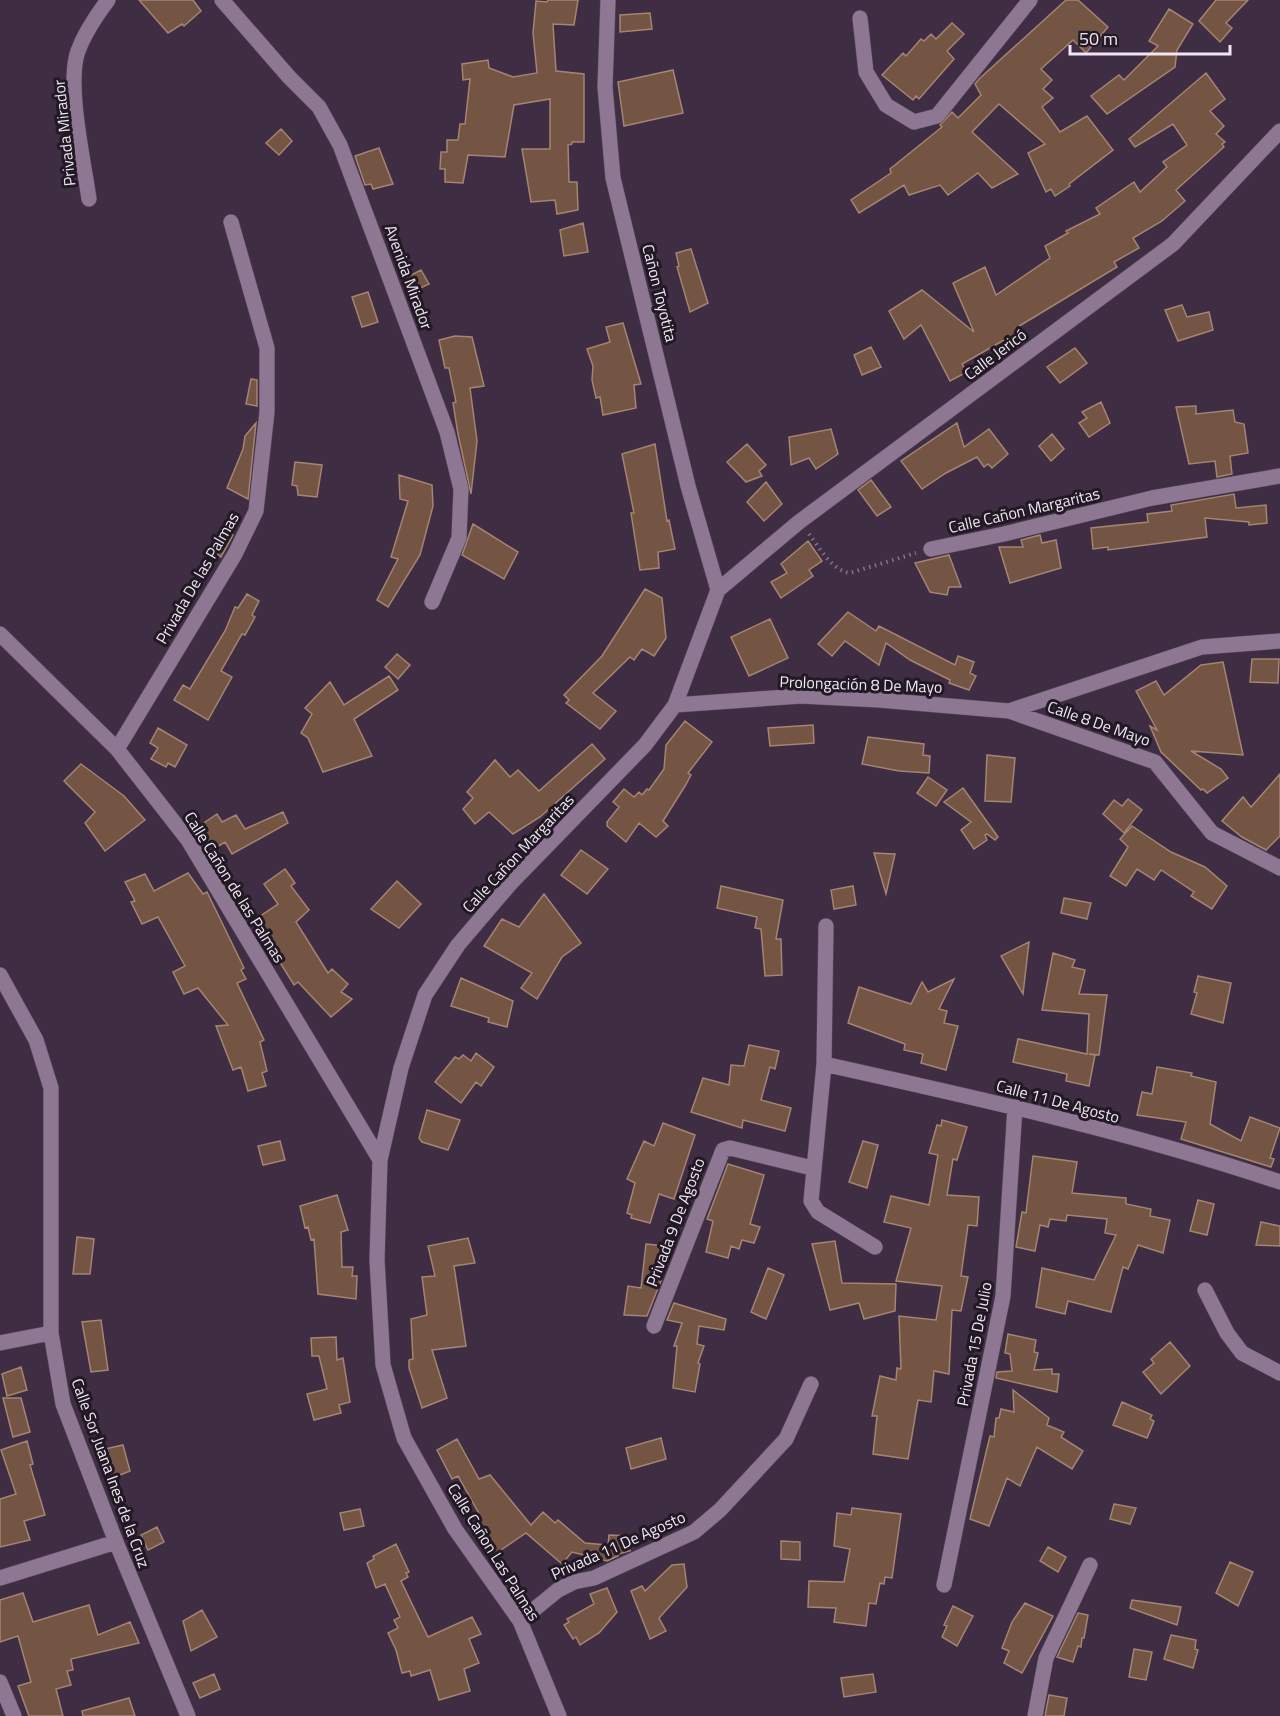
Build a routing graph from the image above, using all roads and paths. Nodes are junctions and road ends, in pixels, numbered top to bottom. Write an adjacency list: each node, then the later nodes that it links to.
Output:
1 (108, 0): 7 (street, Privada Mirador)
2 (222, 0): 13 (street, Avenida Mirador)
3 (608, 0): 12 (street, Cañon Toyotita)
4 (1030, 0): 5 (street)
5 (860, 18)
6 (1280, 131): 10 (street, Calle Jericó)
7 (89, 198)
8 (231, 222): 18 (street, Privada De las Palmas)
9 (1280, 476): 11 (street, Calle Cañon Margaritas)
10 (799, 522): 11 (path, Calle Cañon Margaritas); 12 (street, Calle Jericó)
11 (931, 549)
12 (718, 590): 16 (street, Calle Cañon Margaritas)
13 (432, 602)
14 (0, 634): 18 (street, Calle Cañon de las Palmas)
15 (1280, 641): 17 (street)
16 (675, 705): 17 (street, Prolongación 8 De Mayo); 24 (street, Calle Cañon Margaritas)
17 (1009, 711): 19 (street, Calle 8 De Mayo)
18 (117, 749): 24 (street, Calle Cañon de las Palmas)
19 (1280, 868)
20 (826, 926): 22 (street)
21 (0, 975): 30 (street, Calle Sor Juana Ines de la Cruz)
22 (824, 1064): 23 (street, Calle 11 De Agosto); 25 (street)
23 (1015, 1107): 26 (street, Calle 11 De Agosto); 37 (street, Privada 15 De Julio)
24 (380, 1160): 38 (street, Calle Cañon Las Palmas)
25 (812, 1168): 27 (street); 29 (street, Privada 9 De Agosto)
26 (1280, 1182)
27 (875, 1247)
28 (1205, 1290): 32 (street)
29 (654, 1326)
30 (51, 1333): 31 (street); 34 (street, Calle Sor Juana Ines de la Cruz)
31 (0, 1343)
32 (1280, 1373)
33 (811, 1384): 38 (street, Privada 11 De Agosto)
34 (116, 1542): 36 (street); 41 (street, Calle Sor Juana Ines de la Cruz)
35 (1090, 1565): 43 (street)
36 (0, 1578)
37 (944, 1585)
38 (520, 1621): 42 (street, Calle Cañon Las Palmas)
39 (0, 1682): 40 (street)
40 (14, 1716)
41 (188, 1716)
42 (559, 1716)
43 (1035, 1716)

